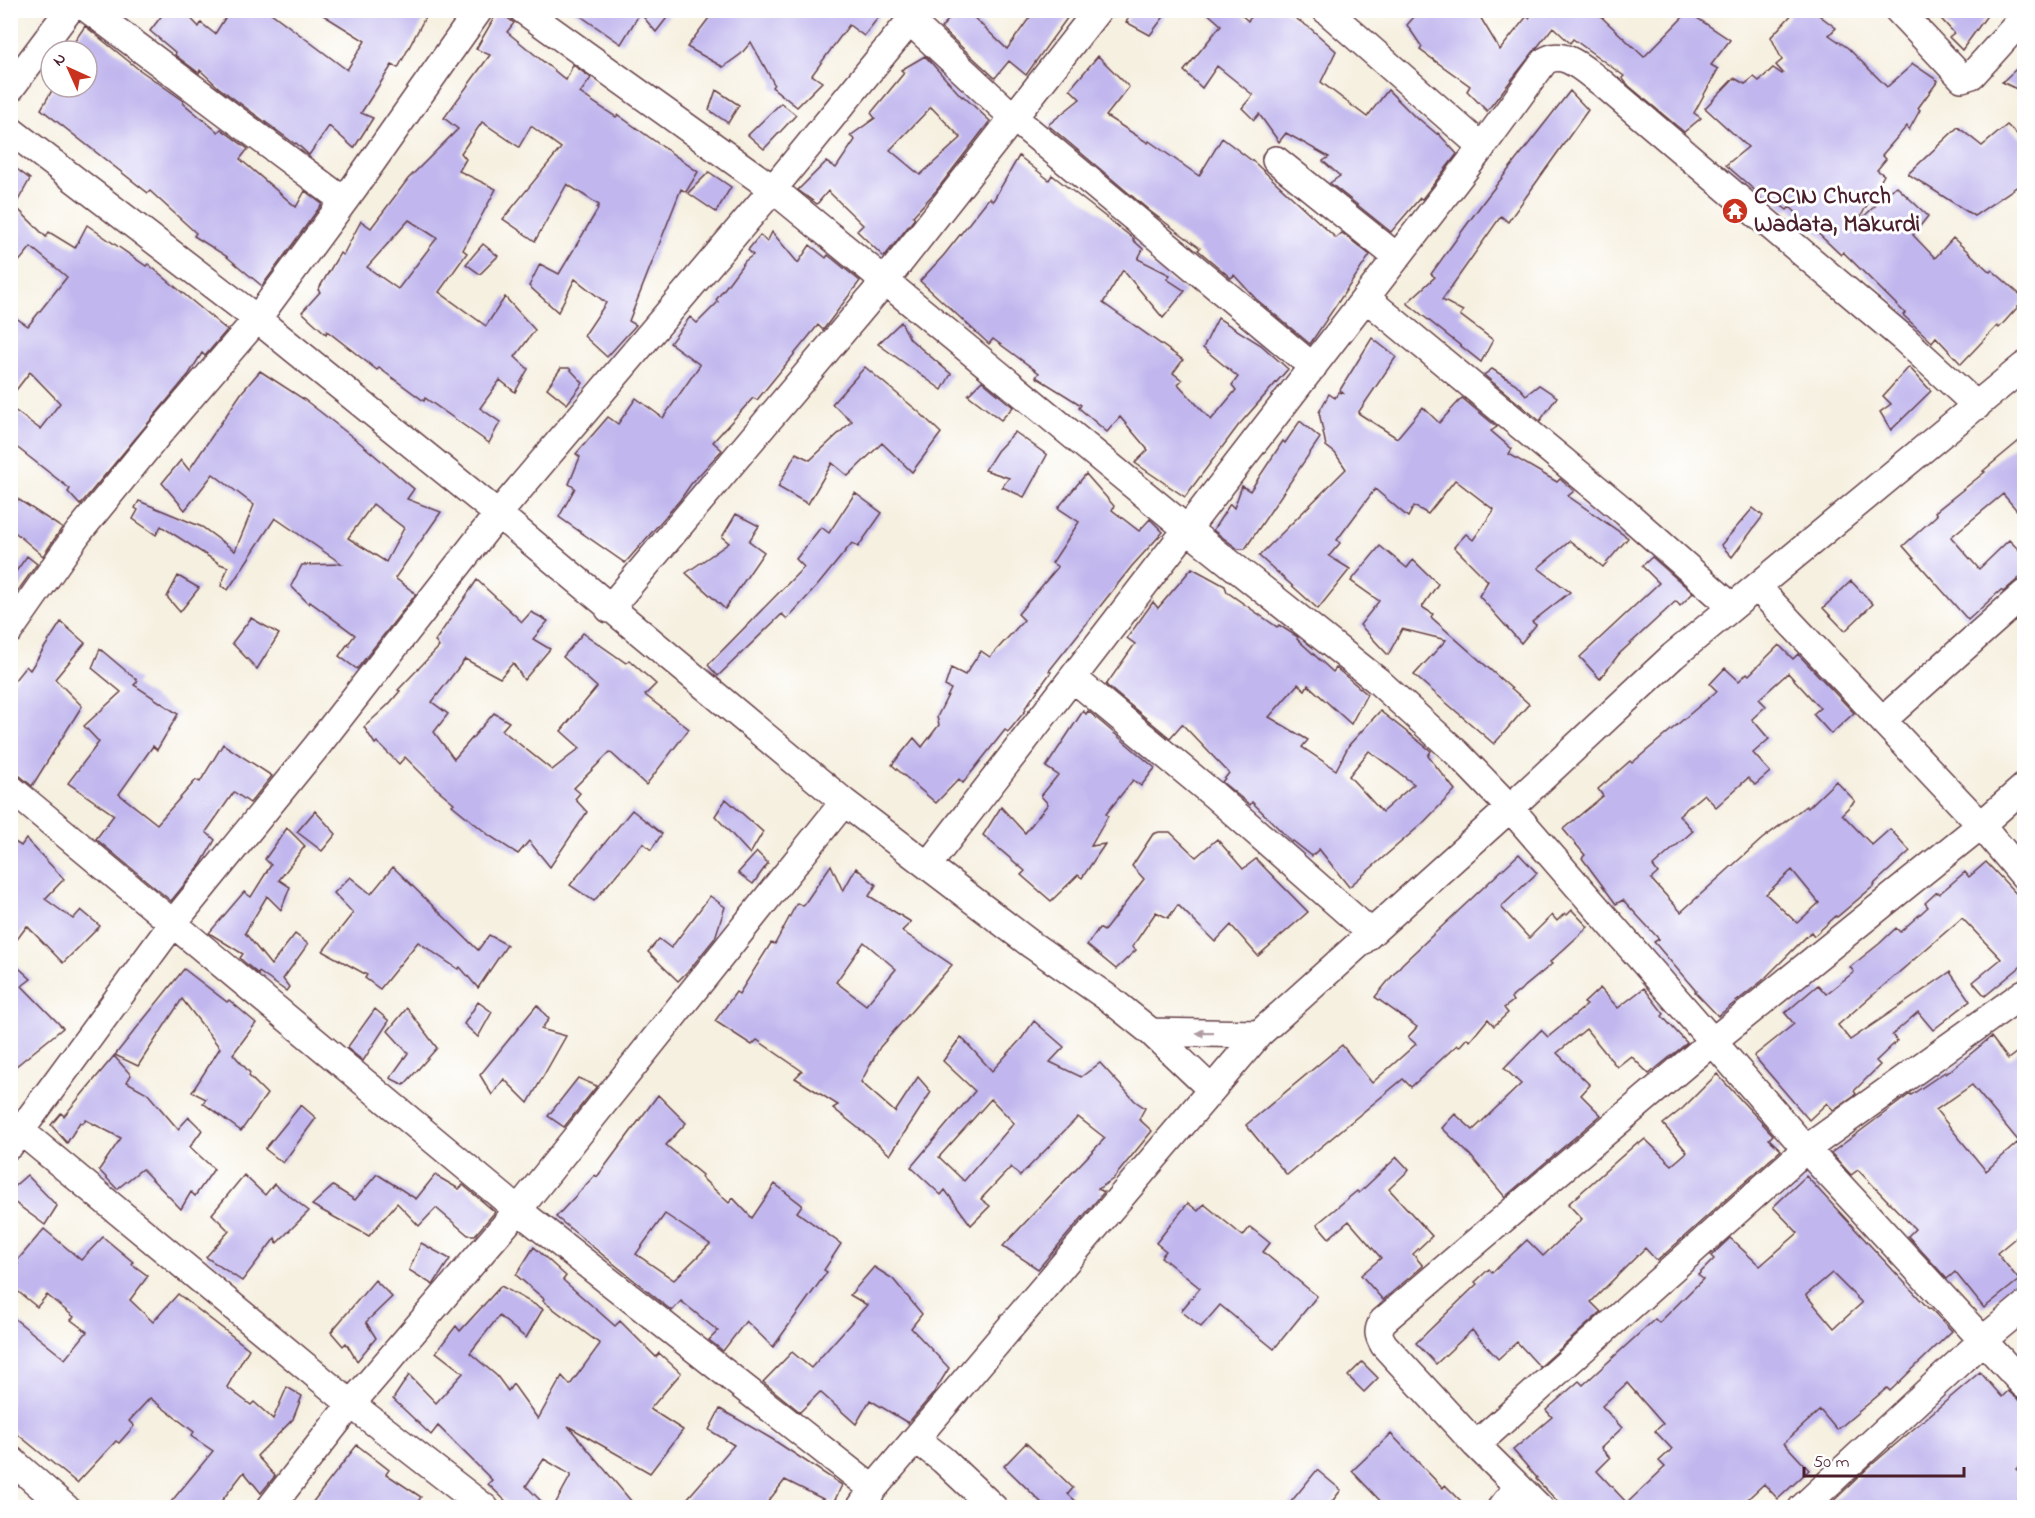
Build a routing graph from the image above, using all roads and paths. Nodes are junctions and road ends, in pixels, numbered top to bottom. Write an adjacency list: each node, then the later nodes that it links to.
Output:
1 (69, 10): 10 (street)
2 (89, 10): 16 (street)
3 (479, 10): 16 (street)
4 (523, 10): 15 (street)
5 (1098, 10): 11 (street)
6 (1326, 10): 13 (street)
7 (1898, 10): 9 (street)
8 (914, 14): 11 (street); 15 (street)
9 (2025, 16)
10 (10, 89)
11 (1013, 117): 18 (street); 22 (street)
12 (10, 130): 20 (street)
13 (1482, 147): 17 (street); 23 (street)
14 (1276, 160): 17 (street)
15 (773, 189): 18 (street); 24 (street)
16 (345, 201): 20 (street)
17 (1397, 257): 19 (street)
18 (885, 280): 25 (street); 29 (street)
19 (1366, 298): 22 (street); 28 (street)
20 (257, 319): 24 (street); 30 (street)
21 (2025, 366): 23 (street)
22 (1312, 367): 25 (street)
23 (1977, 406): 26 (street)
24 (498, 514): 29 (street); 40 (street)
25 (1188, 530): 31 (street); 36 (street)
26 (1757, 586): 28 (street); 32 (street)
27 (2025, 594): 32 (street)
28 (1732, 607): 36 (street)
29 (609, 609): 35 (street)
30 (10, 630)
31 (1073, 678): 38 (street); 41 (street)
32 (1883, 720): 37 (street)
33 (2025, 787): 37 (street)
34 (10, 788): 40 (street)
35 (844, 802): 38 (street); 49 (street)
36 (1510, 808): 41 (street); 45 (street)
37 (1981, 825): 39 (street); 45 (street)
38 (928, 865): 43 (street)
39 (2025, 876)
40 (174, 922): 47 (street); 49 (street)
41 (1371, 933): 44 (street)
42 (2025, 993): 48 (street)
43 (1151, 1032): 44 (street, one-way to 43); 46 (street)
44 (1259, 1034): 46 (street)
45 (1713, 1041): 48 (street); 55 (street)
46 (1211, 1089): 54 (street)
47 (14, 1133): 53 (street)
48 (1806, 1149): 51 (street); 55 (street)
49 (518, 1210): 53 (street); 58 (street)
50 (2025, 1306): 51 (street)
51 (1983, 1340): 52 (street); 64 (street)
52 (2025, 1385)
53 (351, 1404): 60 (street); 61 (street)
54 (916, 1439): 58 (street); 62 (street)
55 (1476, 1445): 57 (street)
56 (10, 1459): 59 (street)
57 (1509, 1497): 63 (street)
58 (867, 1498)
59 (66, 1508)
60 (270, 1508)
61 (485, 1508)
62 (994, 1508)
63 (1540, 1508)
64 (1802, 1508)

